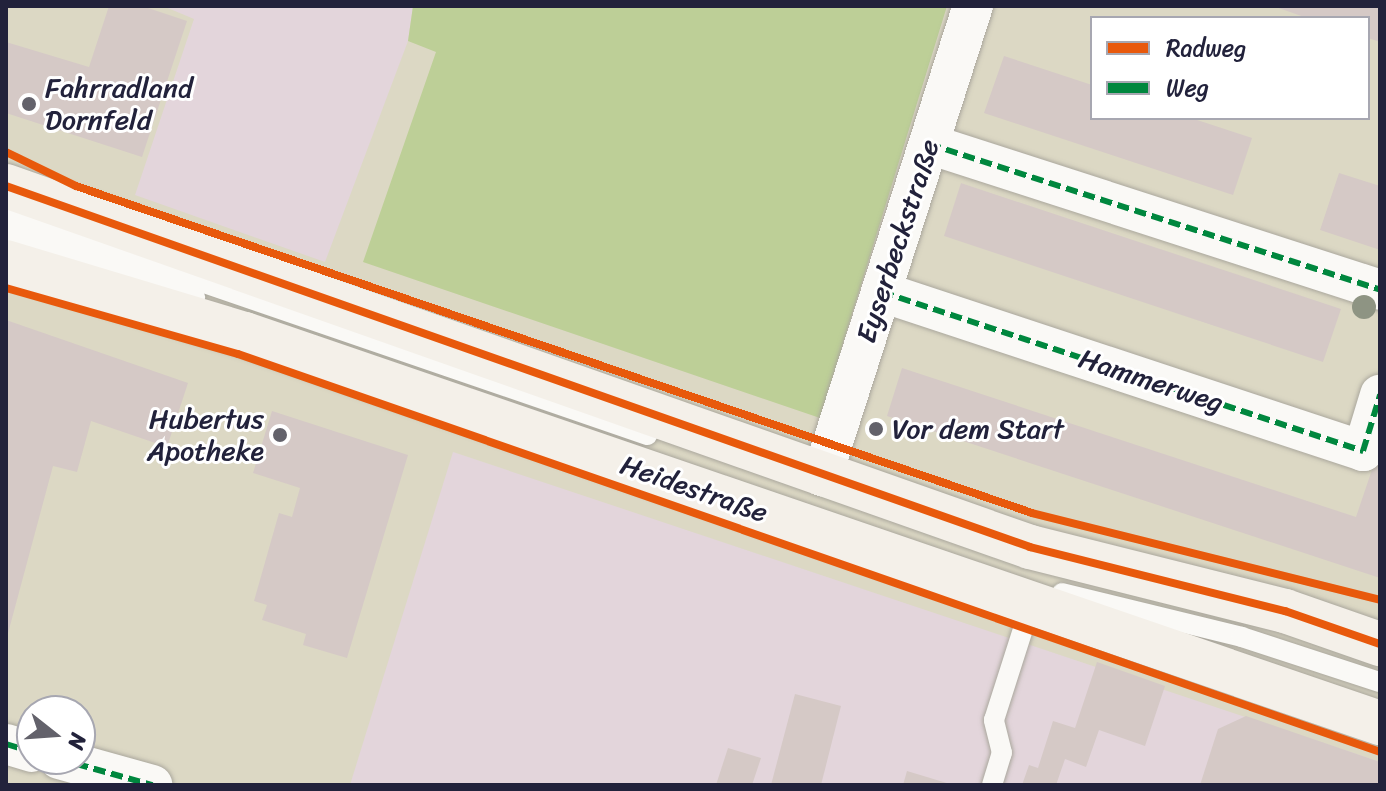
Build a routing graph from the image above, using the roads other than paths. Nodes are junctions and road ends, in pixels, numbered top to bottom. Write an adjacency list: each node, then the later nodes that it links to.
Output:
1 (973, 6): 2 (street, Eyserbeckstraße)
2 (929, 144): 7 (street); 8 (street, Eyserbeckstraße)
3 (6, 186): 10 (main road, Heidestraße)
4 (6, 215): 13 (lane)
5 (6, 232): 14 (lane)
6 (6, 262): 11 (main road, Heidestraße)
7 (1380, 290)
8 (882, 292): 9 (street, Hammerweg); 10 (street, Eyserbeckstraße)
9 (1380, 395)
10 (822, 476): 12 (main road, Heidestraße)
11 (1031, 604): 15 (main road, Heidestraße); 18 (lane)
12 (1380, 644)
13 (1380, 661)
14 (1380, 682)
15 (1380, 723)
16 (96, 769): 17 (street)
17 (152, 785)
18 (992, 785)

